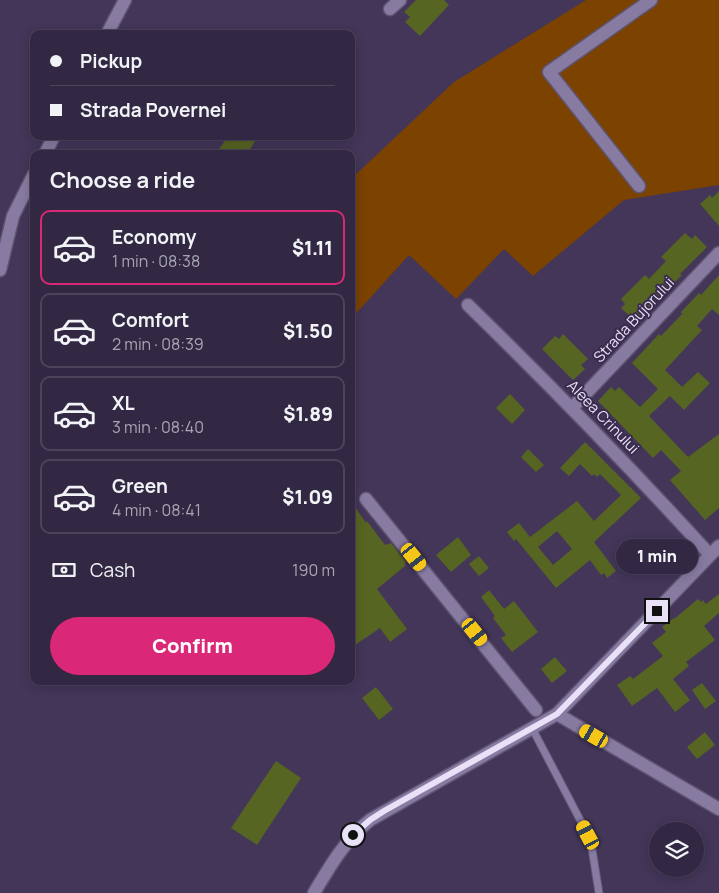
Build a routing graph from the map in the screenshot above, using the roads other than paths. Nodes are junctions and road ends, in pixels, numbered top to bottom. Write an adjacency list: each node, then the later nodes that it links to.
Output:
1 (125, 0): 5 (street)
2 (400, 0): 4 (street)
3 (651, 0): 7 (street)
4 (390, 9)
5 (109, 30)
6 (30, 182): 9 (street)
7 (639, 186)
8 (719, 253): 11 (street, Strada Bujorului)
9 (0, 270)
10 (468, 305): 11 (street, Aleea Crinului)
11 (572, 408): 13 (street, Aleea Crinului)
12 (366, 499): 14 (street)
13 (715, 550): 15 (street)
14 (536, 710): 16 (lane)
15 (557, 714): 16 (street); 18 (street)
16 (545, 721): 17 (street)
17 (532, 728): 19 (street); 20 (lane)
18 (719, 809)
19 (314, 893)
20 (599, 893)

